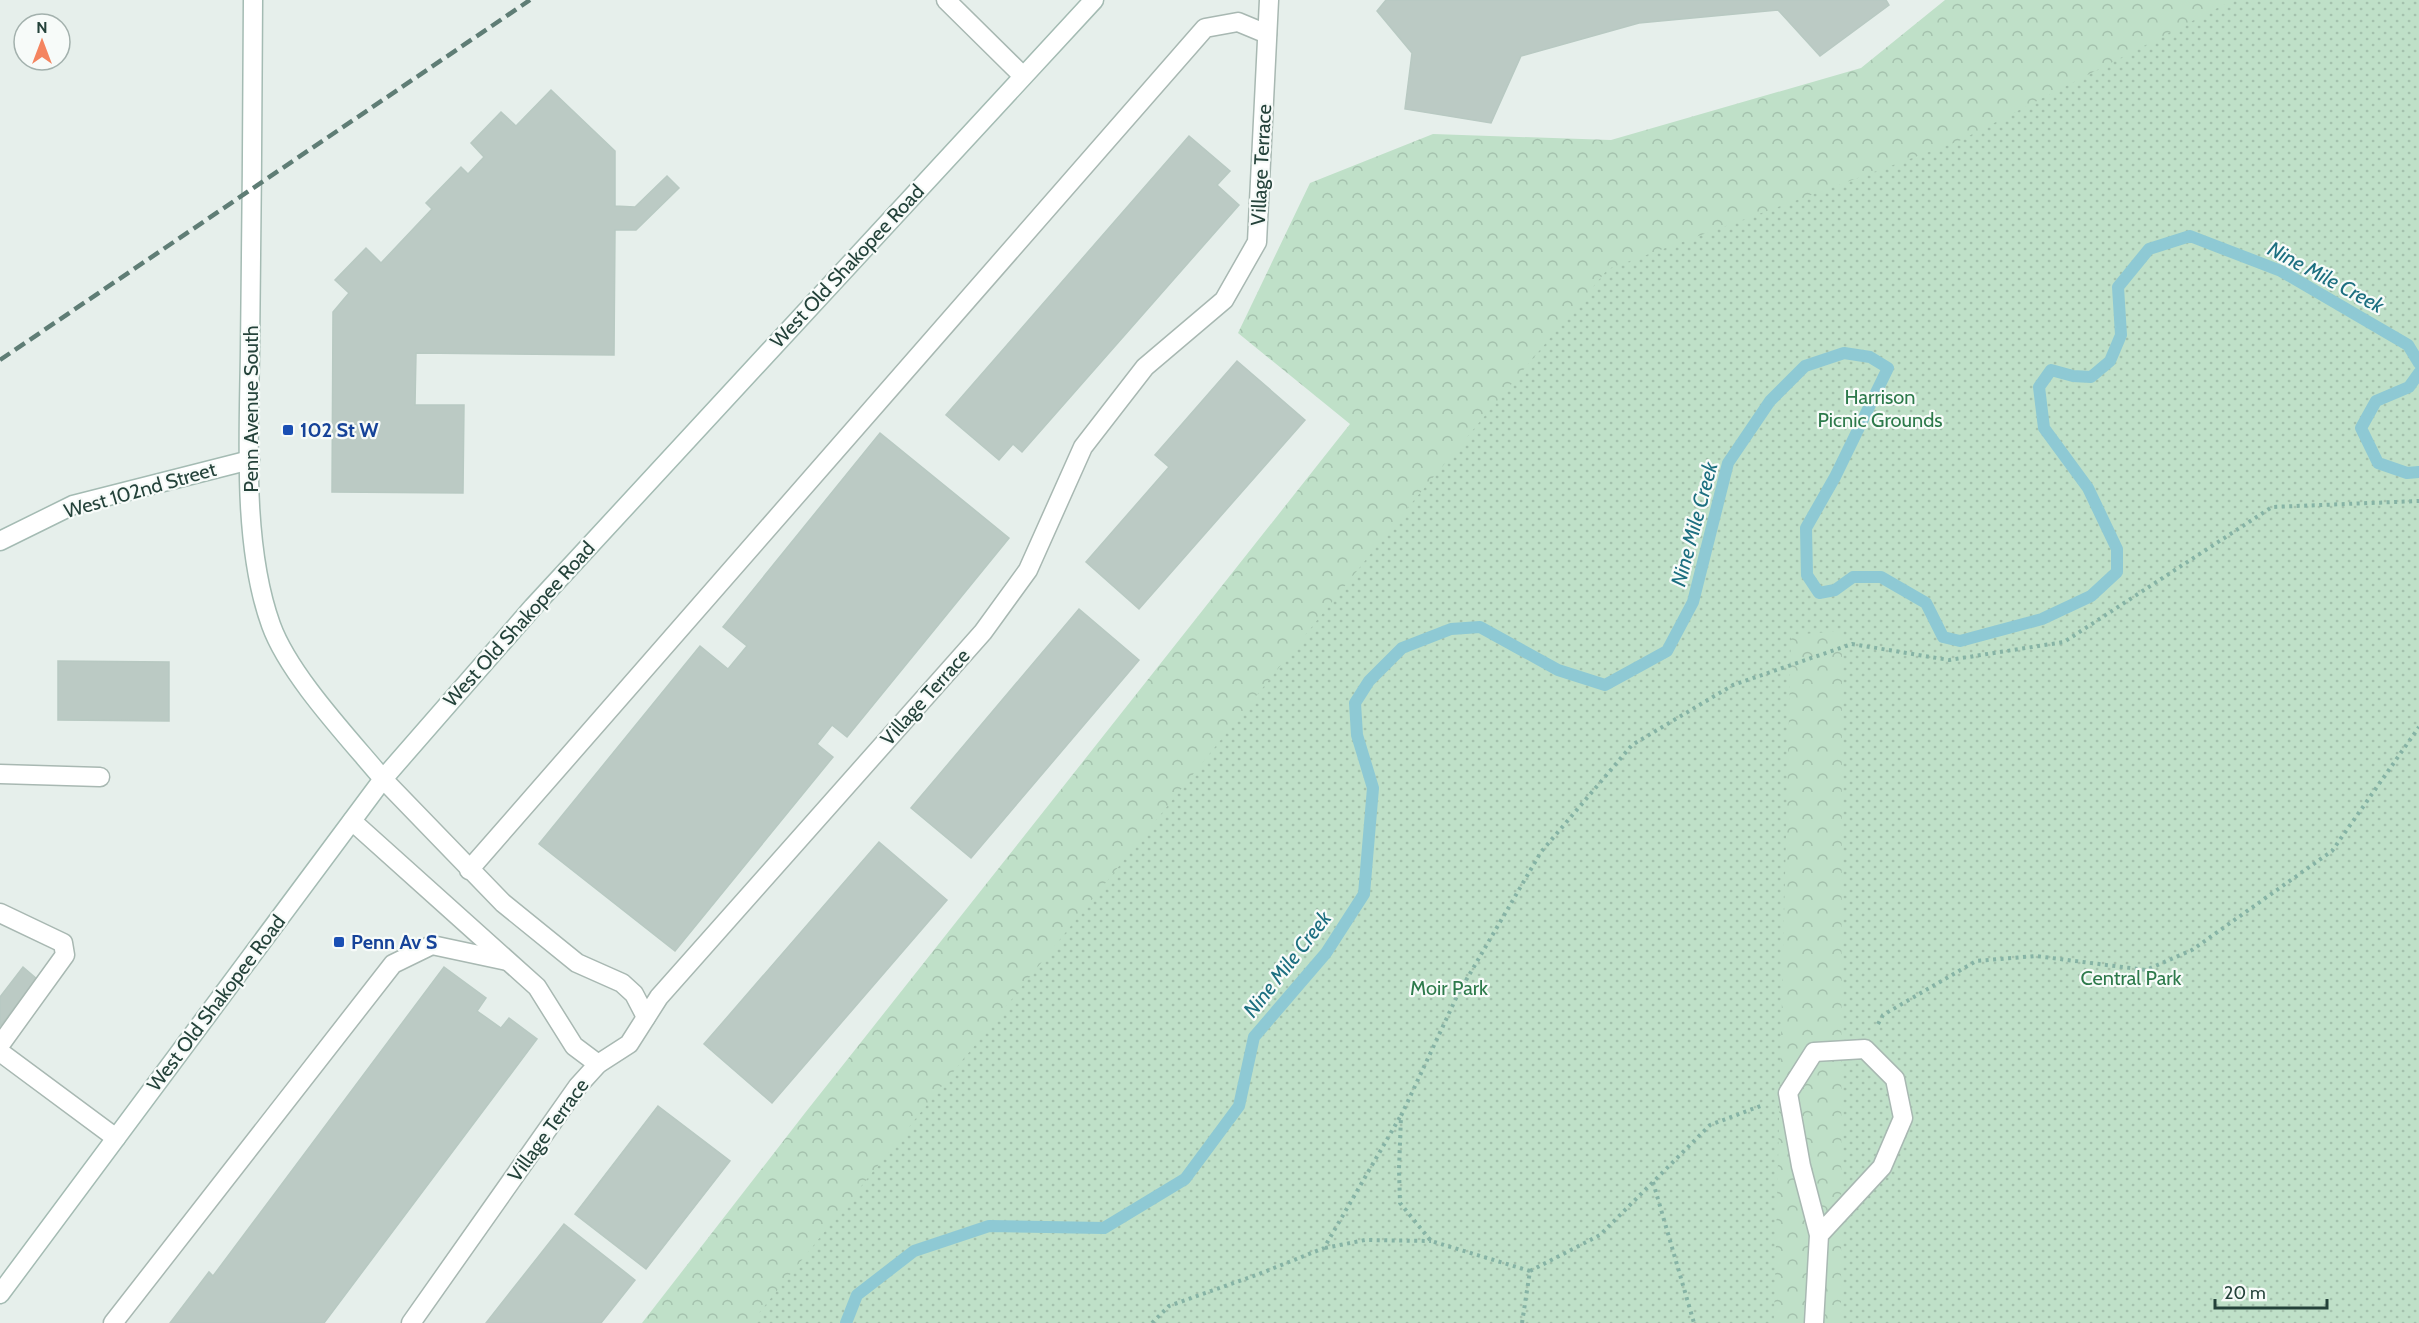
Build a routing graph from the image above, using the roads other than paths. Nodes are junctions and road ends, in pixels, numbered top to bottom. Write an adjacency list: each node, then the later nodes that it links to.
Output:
1 (253, 0): 7 (main road, Penn Avenue South)
2 (946, 0): 6 (main road)
3 (1094, 0): 6 (main road, West Old Shakopee Road)
4 (1269, 0): 5 (main road, Village Terrace)
5 (1267, 34): 13 (main road); 16 (main road, Village Terrace)
6 (1023, 76): 11 (main road, West Old Shakopee Road)
7 (249, 460): 8 (main road, West 102nd Street); 11 (main road, Penn Avenue South)
8 (0, 542)
9 (0, 774): 10 (main road)
10 (100, 777)
11 (383, 779): 12 (main road, West Old Shakopee Road); 13 (main road, Penn Avenue South)
12 (352, 820): 15 (main road); 20 (main road, West Old Shakopee Road)
13 (469, 870): 16 (main road, Penn Avenue South)
14 (0, 913): 17 (main road)
15 (507, 961): 19 (main road); 23 (main road)
16 (646, 1017): 19 (main road, Village Terrace)
17 (0, 1045)
18 (0, 1052): 20 (main road)
19 (598, 1064): 24 (main road, Village Terrace)
20 (116, 1138): 22 (main road, West Old Shakopee Road)
21 (1819, 1235): 21 (main road); 25 (main road)
22 (0, 1294)
23 (113, 1323)
24 (411, 1323)
25 (1814, 1323)

